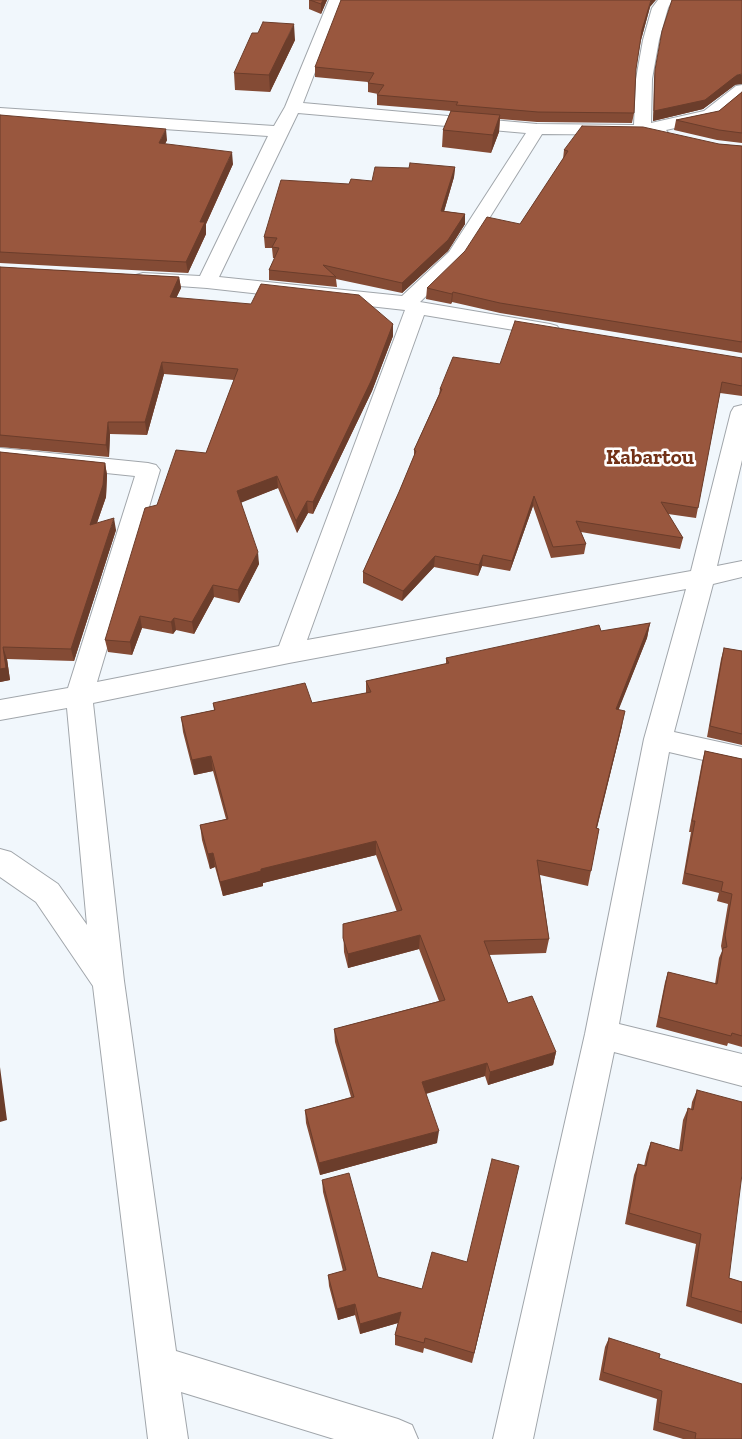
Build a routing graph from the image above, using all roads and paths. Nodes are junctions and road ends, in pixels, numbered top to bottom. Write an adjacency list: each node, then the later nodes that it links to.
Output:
1 (336, 0): 4 (street)
2 (665, 0): 7 (street)
3 (742, 90): 7 (street)
4 (293, 107): 6 (street); 8 (street)
5 (0, 113): 8 (street)
6 (537, 129): 7 (street); 12 (street)
7 (642, 130): 9 (street)
8 (279, 132): 11 (street)
9 (679, 139)
10 (130, 278): 11 (street)
11 (207, 282): 12 (street)
12 (412, 306): 13 (street); 18 (street)
13 (564, 332)
14 (742, 412): 17 (street)
15 (0, 455): 19 (street)
16 (742, 569): 17 (street)
17 (702, 578): 18 (street); 21 (street)
18 (290, 653): 19 (street)
19 (79, 696): 20 (street); 24 (street)
20 (0, 710)
21 (658, 739): 22 (street); 25 (street)
22 (742, 758)
23 (0, 861): 24 (street)
24 (108, 982): 27 (street)
25 (601, 1034): 26 (street); 30 (street)
26 (742, 1070)
27 (158, 1365): 28 (street); 29 (street)
28 (168, 1439)
29 (398, 1439)
30 (513, 1439)

